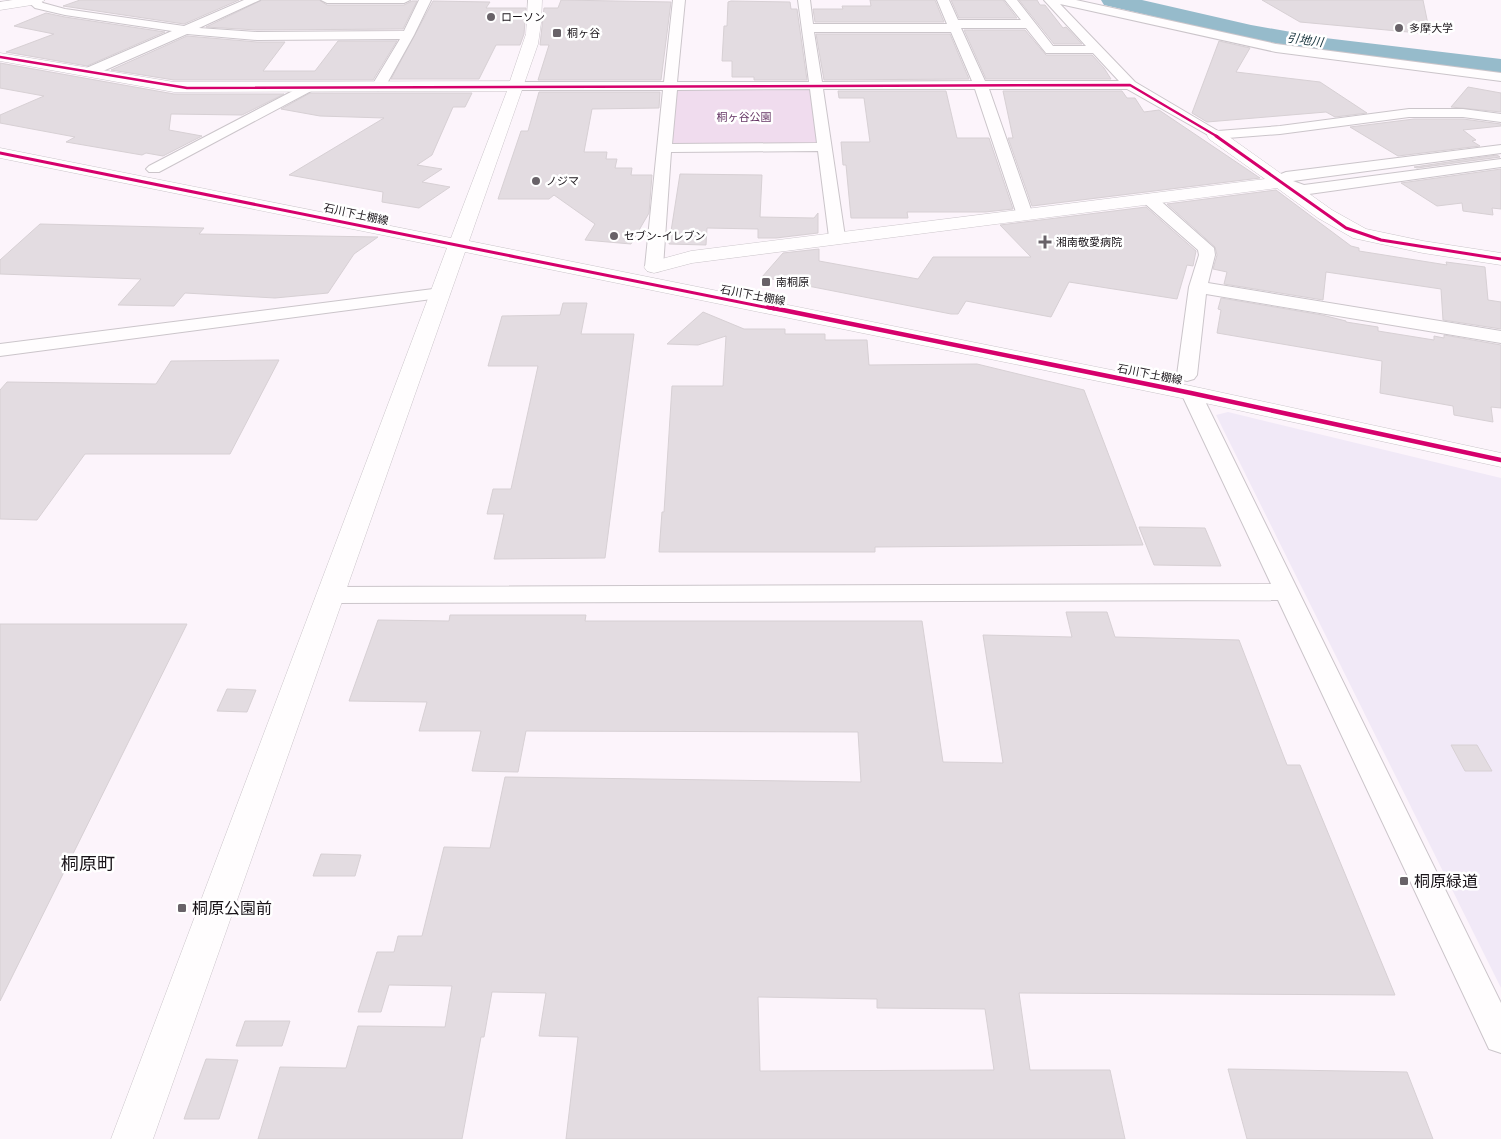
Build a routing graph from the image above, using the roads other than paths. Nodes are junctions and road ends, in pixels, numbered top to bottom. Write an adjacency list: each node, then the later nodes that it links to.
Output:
1 (34, 0): 13 (street); 17 (street)
2 (254, 0): 17 (street)
3 (327, 0): 4 (street)
4 (404, 0)
5 (425, 0): 18 (street)
6 (535, 0): 24 (street)
7 (679, 0): 29 (street)
8 (804, 0): 16 (street)
9 (943, 0): 15 (street)
10 (1010, 0): 14 (street)
11 (1050, 0): 19 (street)
12 (1059, 0): 22 (street)
13 (0, 6)
14 (1029, 24): 15 (street); 19 (street)
15 (954, 26): 16 (street); 26 (street)
16 (807, 28): 25 (street)
17 (183, 30): 18 (street); 21 (street)
18 (408, 35): 28 (street)
19 (1098, 49): 23 (street)
20 (2, 58): 21 (street)
21 (89, 72): 27 (street)
22 (1501, 77)
23 (1130, 85): 26 (street); 33 (street)
24 (516, 86): 28 (street); 29 (street); 44 (street)
25 (818, 86): 26 (street); 29 (street); 35 (street)
26 (981, 86): 43 (street)
27 (308, 87): 28 (street); 40 (street)
28 (378, 87)
29 (670, 87): 36 (street)
30 (1501, 112): 31 (street)
31 (1372, 117): 32 (street); 33 (street)
32 (1501, 118)
33 (1215, 135): 41 (street)
34 (0, 138): 40 (street, 石川下土棚線)
35 (823, 147): 36 (street); 45 (street)
36 (664, 148): 47 (street)
37 (1501, 149): 41 (street)
38 (0, 154): 44 (street, 石川下土棚線)
39 (1501, 163): 41 (street)
40 (154, 169): 44 (street, 石川下土棚線)
41 (1283, 182): 42 (street); 46 (street)
42 (1149, 199): 43 (street); 48 (street)
43 (1025, 215): 45 (street)
44 (461, 238): 47 (street, 石川下土棚線); 49 (street); 52 (street, 石川下土棚線)
45 (837, 238): 47 (street)
46 (1501, 259)
47 (654, 267): 52 (street, 石川下土棚線)
48 (1198, 287): 50 (street); 52 (street)
49 (442, 293): 51 (street); 56 (street)
50 (1501, 337)
51 (0, 350)
52 (1189, 384): 53 (street, 石川下土棚線); 54 (street, 石川下土棚線); 55 (street)
53 (1501, 441)
54 (1501, 460)
55 (1287, 592): 56 (street); 57 (street)
56 (331, 594): 58 (street)
57 (1501, 1038)
58 (132, 1139)

